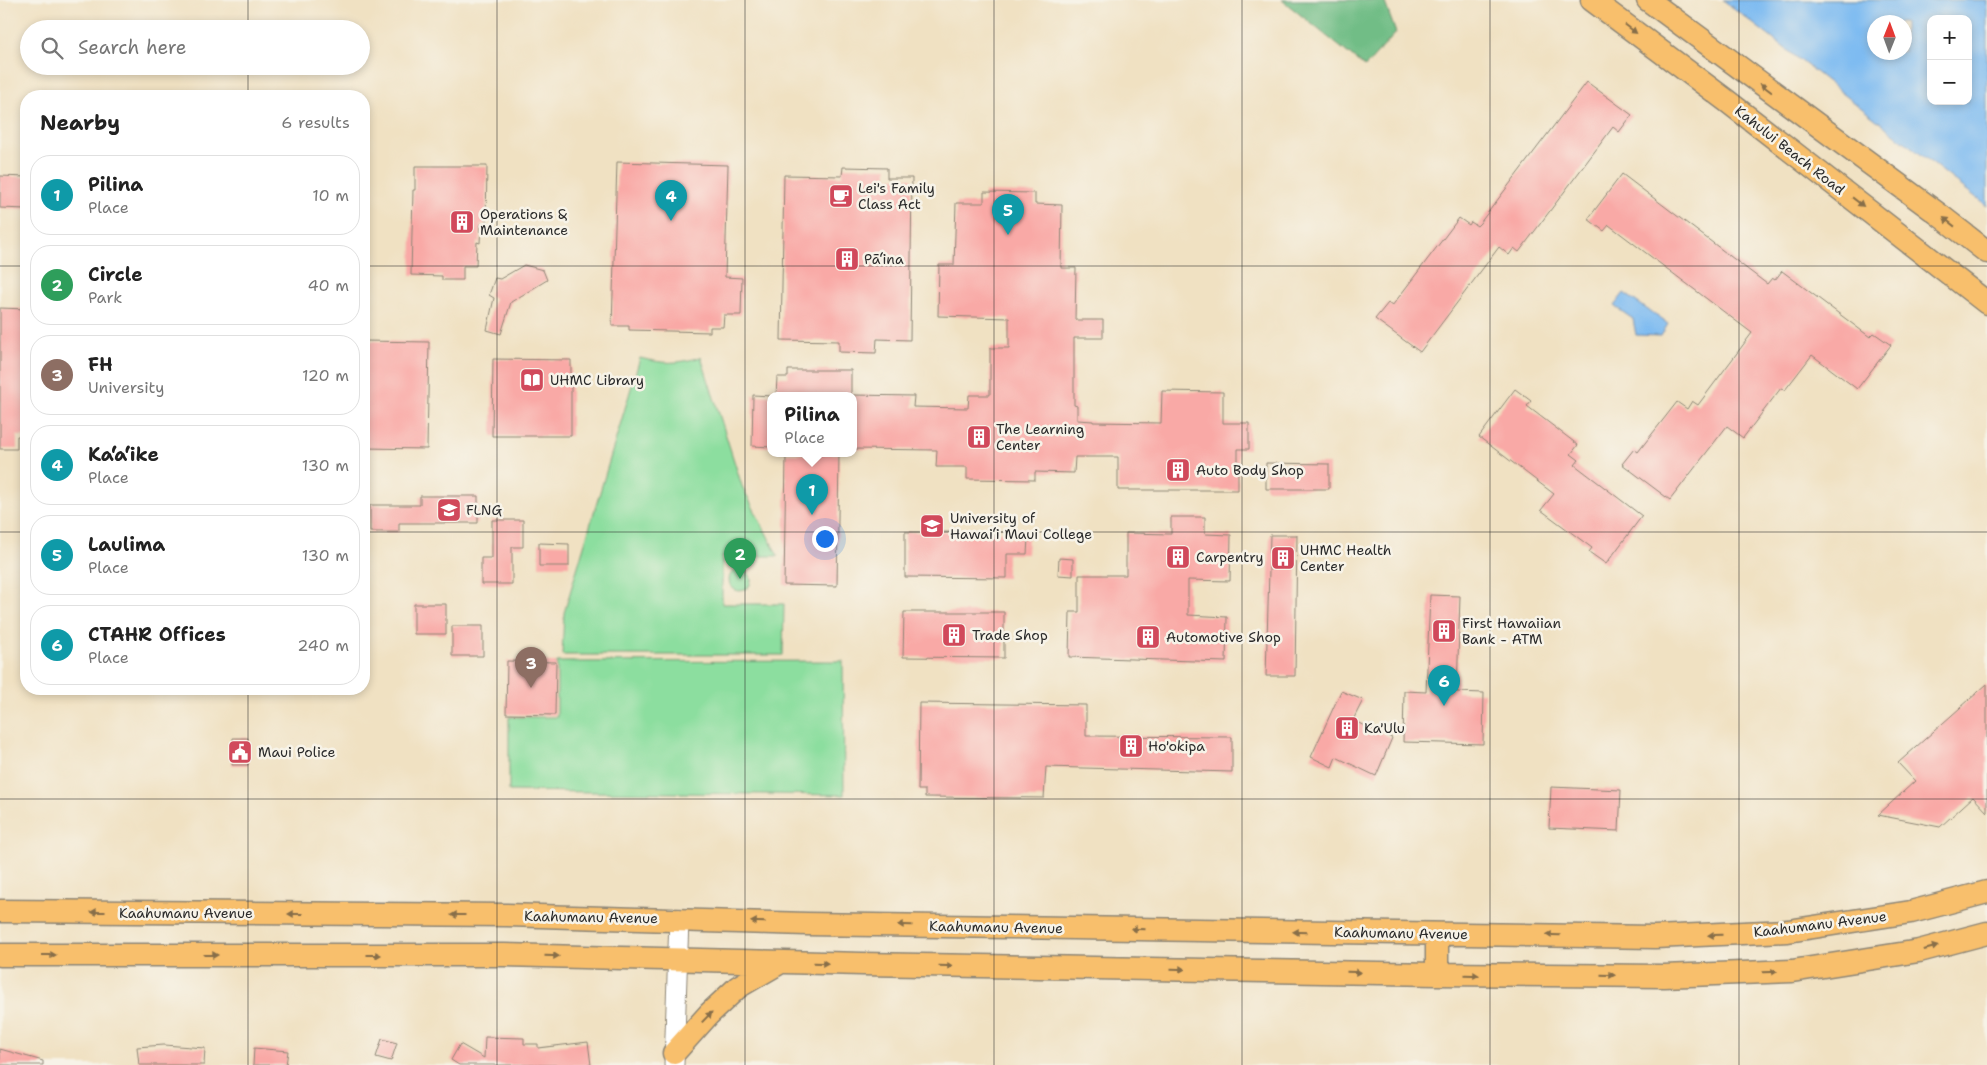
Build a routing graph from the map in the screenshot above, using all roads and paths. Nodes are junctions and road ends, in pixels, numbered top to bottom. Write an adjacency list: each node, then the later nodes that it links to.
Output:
1 (1592, 0): 4 (main road, Kahului Beach Road, one-way to 4)
2 (1648, 0): 3 (main road, one-way to 2)
3 (1987, 252)
4 (1987, 303)
5 (1987, 892): 9 (main road, Kaahumanu Avenue, one-way to 9)
6 (0, 911): 7 (main road, Kaahumanu Avenue, one-way to 6)
7 (679, 919): 9 (main road, Kaahumanu Avenue, one-way to 7); 11 (street)
8 (1987, 933): 13 (main road, one-way to 8)
9 (1437, 934): 13 (main road)
10 (0, 955): 11 (main road, one-way to 11)
11 (678, 960): 12 (main road); 14 (street)
12 (780, 962): 13 (main road, one-way to 13); 14 (main road, one-way to 12)
13 (1437, 974)
14 (674, 1059)

